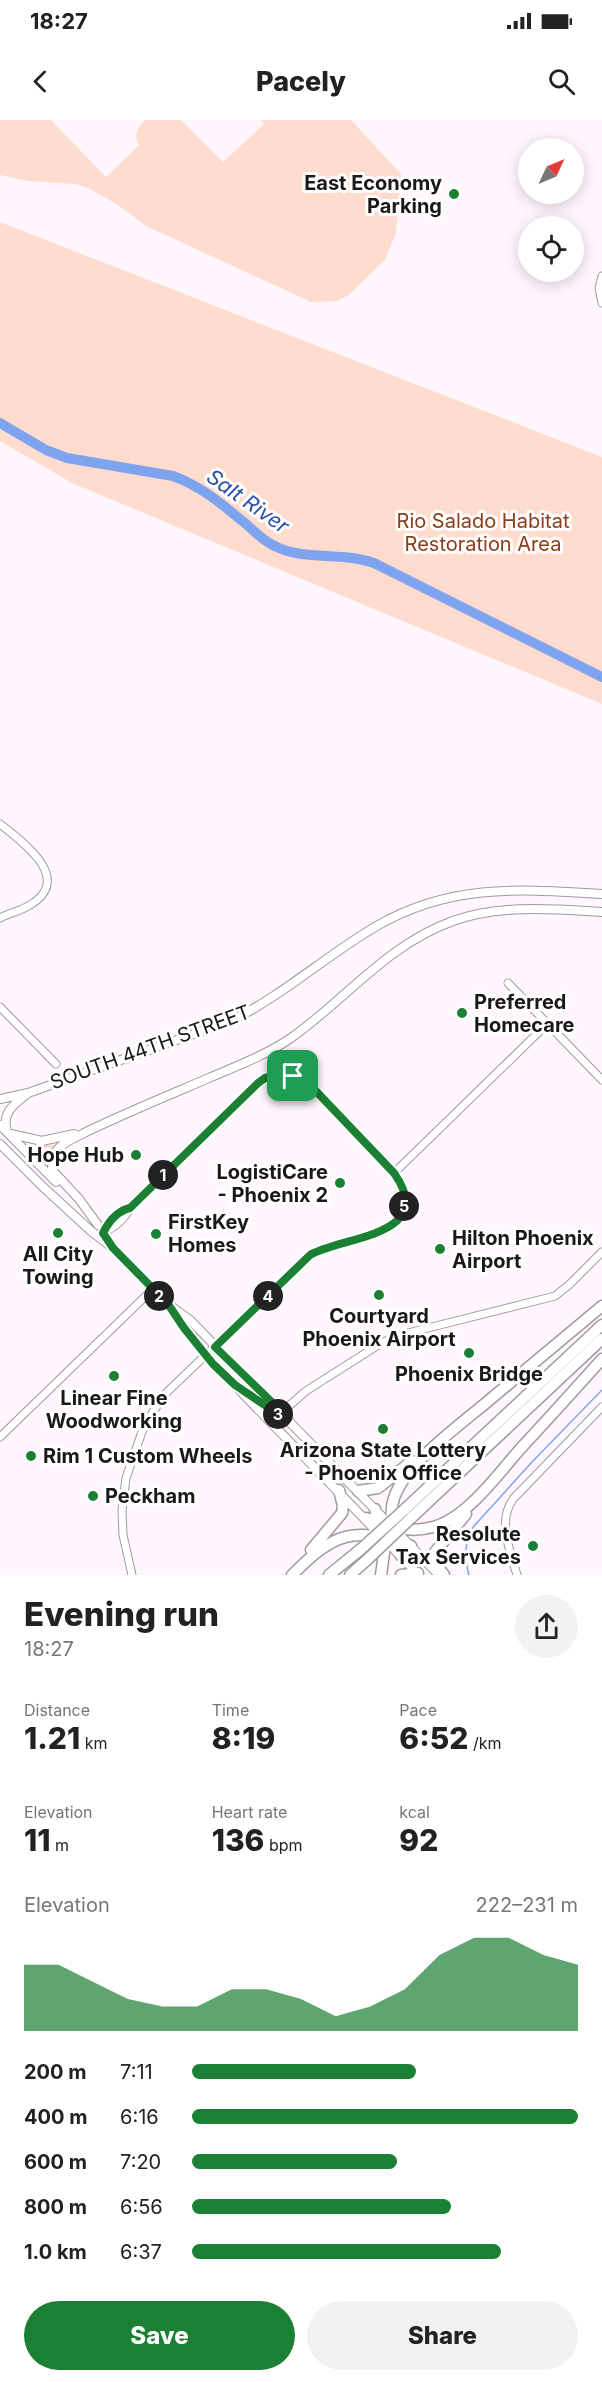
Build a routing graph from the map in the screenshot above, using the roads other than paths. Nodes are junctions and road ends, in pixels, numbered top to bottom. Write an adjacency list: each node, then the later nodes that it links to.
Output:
1 (602, 276): 2 (street)
2 (602, 303)
3 (0, 824): 6 (street)
4 (602, 894): 12 (main road, SOUTH 44TH STREET)
5 (602, 912): 15 (main road)
6 (0, 918)
7 (508, 983): 9 (street)
8 (0, 1007): 10 (street)
9 (549, 1026): 11 (street); 18 (street)
10 (56, 1064)
11 (602, 1080)
12 (28, 1093): 13 (main road, SOUTH 44TH STREET); 16 (main road)
13 (0, 1099)
14 (0, 1125): 16 (main road)
15 (100, 1125): 16 (main road); 19 (main road)
16 (7, 1132): 17 (main road); 19 (main road)
17 (0, 1142): 19 (main road)
18 (394, 1173): 19 (street); 26 (street)
19 (100, 1232): 21 (main road)
20 (602, 1252): 31 (street)
21 (153, 1289): 22 (main road); 32 (street)
22 (168, 1304): 26 (main road); 27 (main road)
23 (602, 1306): 33 (highway)
24 (602, 1325): 38 (highway)
25 (602, 1339): 38 (highway)
26 (215, 1347): 27 (street); 31 (main road)
27 (206, 1356): 29 (main road); 48 (street)
28 (602, 1359): 34 (highway)
29 (235, 1385): 31 (main road); 35 (main road)
30 (602, 1407): 55 (street)
31 (282, 1412): 36 (main road)
32 (0, 1437)
33 (437, 1444): 36 (highway); 41 (highway)
34 (486, 1487): 41 (highway); 54 (highway)
35 (339, 1490): 39 (main road); 49 (highway)
36 (358, 1491): 37 (main road)
37 (375, 1509): 40 (highway); 41 (main road)
38 (407, 1514): 45 (highway, bridge)
39 (366, 1518): 40 (highway); 42 (main road)
40 (379, 1523): 41 (highway); 42 (highway)
41 (393, 1528): 43 (highway); 44 (main road)
42 (383, 1537): 43 (highway); 46 (main road); 49 (highway); 52 (highway)
43 (397, 1541): 44 (highway); 46 (highway)
44 (411, 1546): 54 (main road)
45 (365, 1554): 50 (highway); 51 (highway)
46 (401, 1556): 47 (main road)
47 (419, 1574): 53 (highway)
48 (132, 1575)
49 (292, 1575)
50 (331, 1575)
51 (350, 1575)
52 (381, 1575)
53 (401, 1575)
54 (442, 1575)
55 (517, 1575)

